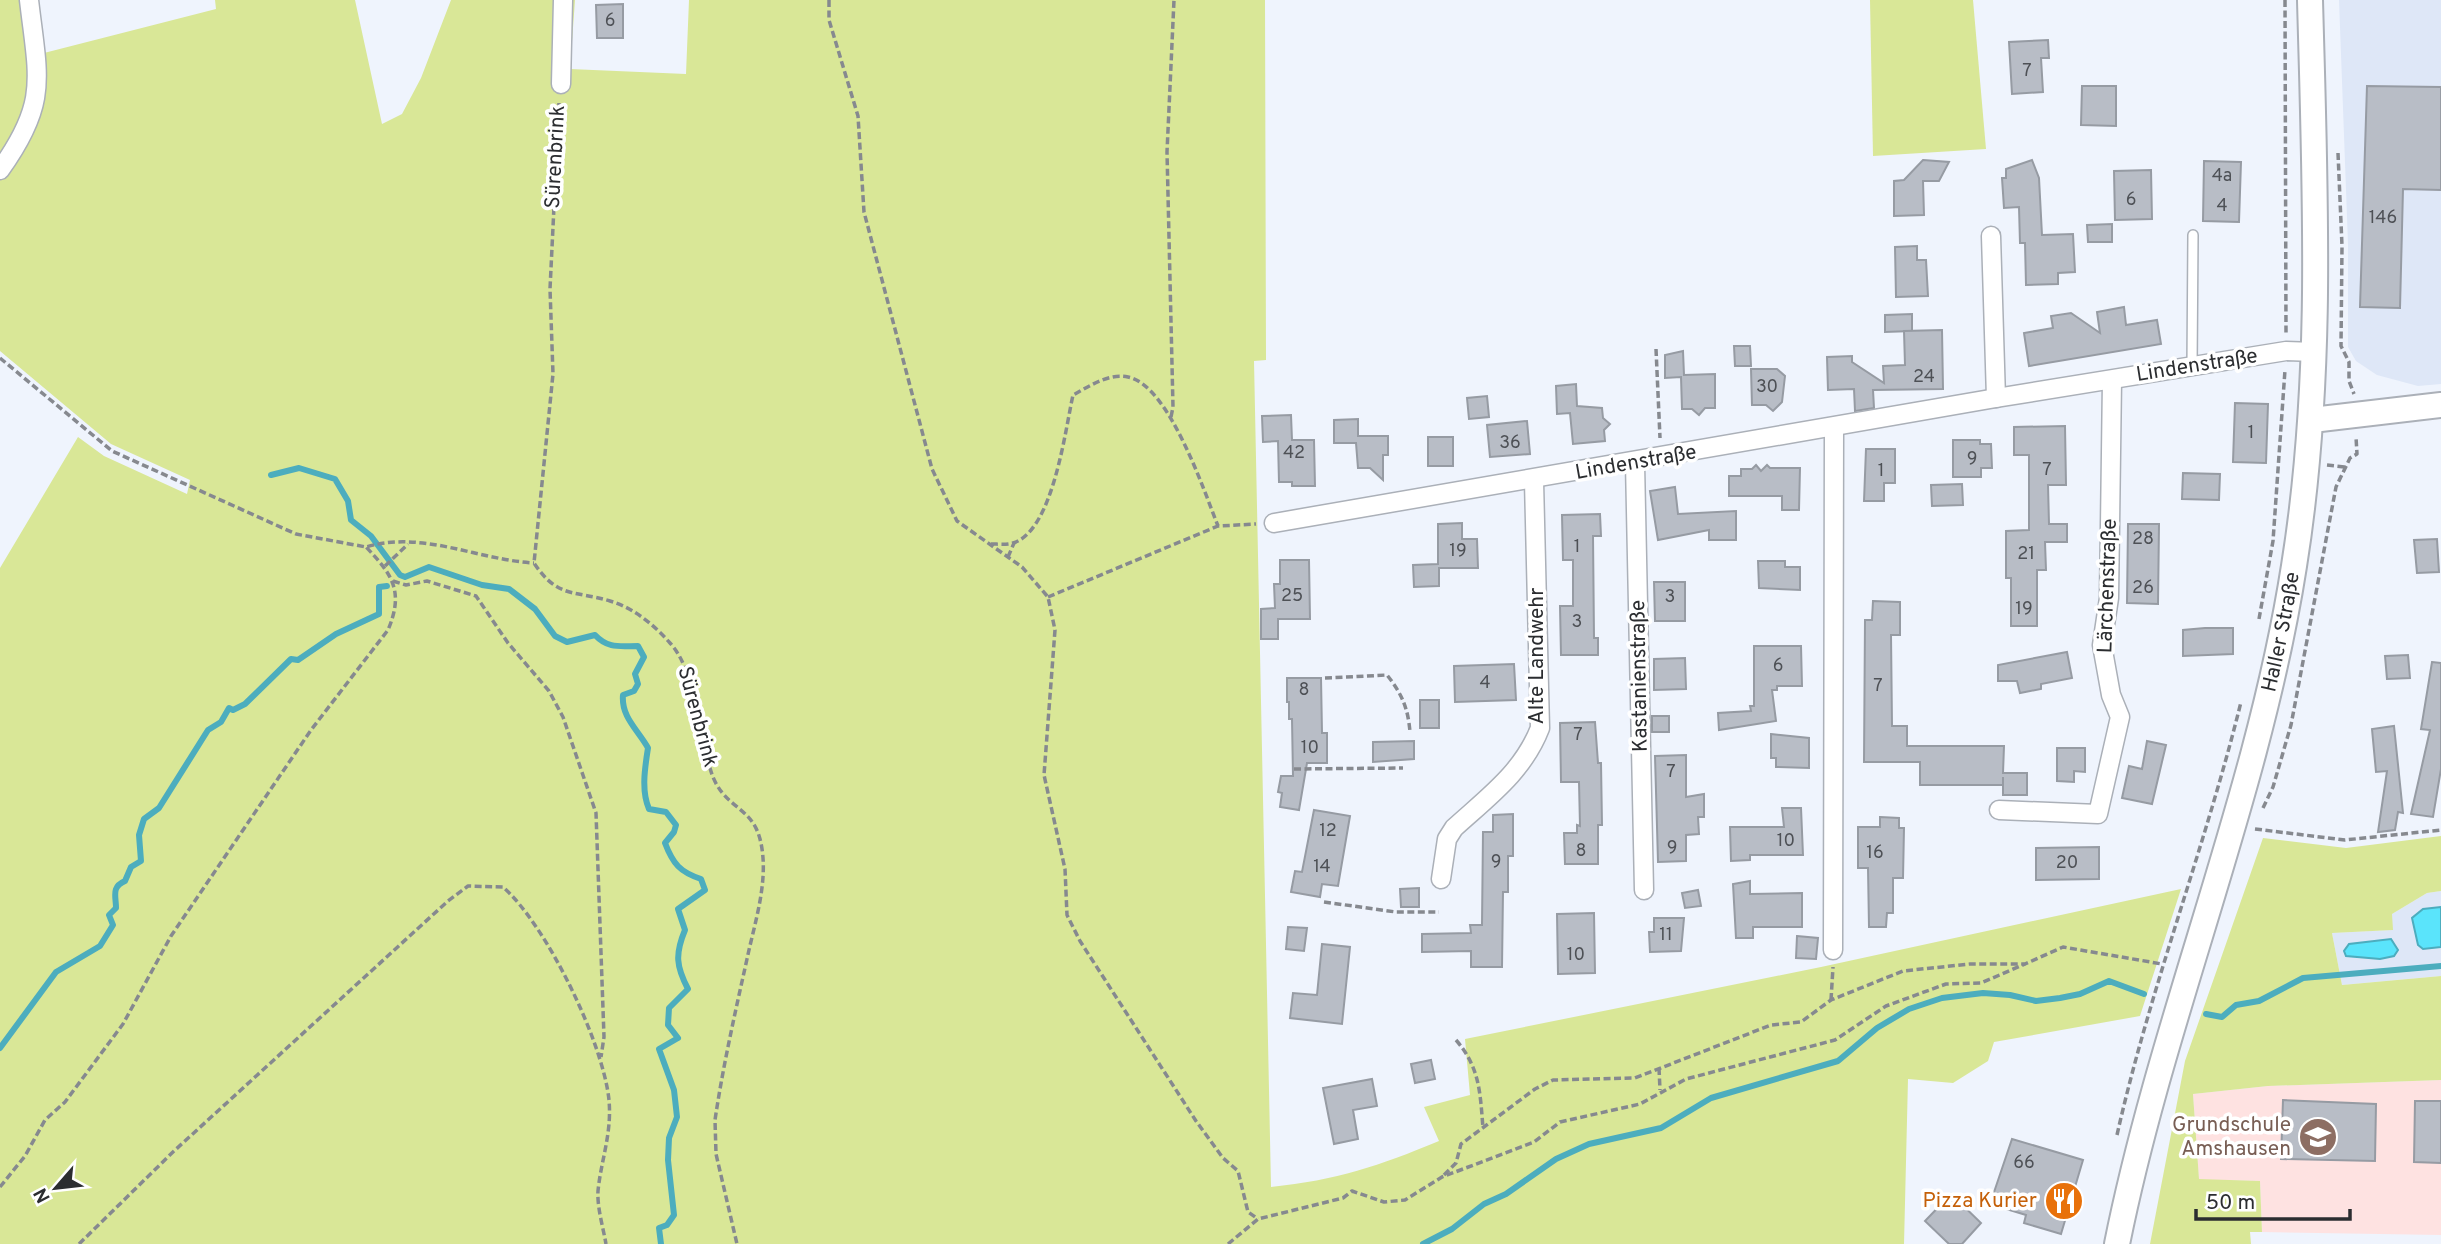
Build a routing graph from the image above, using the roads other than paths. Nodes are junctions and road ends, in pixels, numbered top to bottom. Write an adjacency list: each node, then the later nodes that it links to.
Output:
1 (29, 0): 5 (street)
2 (564, 0): 4 (street, Sürenbrink)
3 (2310, 0): 8 (main road, Haller Straße)
4 (561, 83)
5 (0, 170)
6 (2193, 235): 9 (lane)
7 (1991, 236): 11 (street)
8 (2315, 352): 9 (street, Lindenstraße); 13 (main road, Haller Straße)
9 (2192, 367): 10 (street, Lindenstraße)
10 (2112, 380): 11 (street, Lindenstraße); 18 (street, Lärchenstraße)
11 (1996, 398): 14 (street, Lindenstraße)
12 (2441, 405): 13 (main road)
13 (2312, 420): 22 (main road, Haller Straße)
14 (1834, 428): 15 (street, Lindenstraße); 21 (street)
15 (1635, 463): 16 (street, Lindenstraße); 20 (street, Kastanienstraße)
16 (1534, 481): 17 (street, Lindenstraße); 19 (street, Alte Landwehr)
17 (1274, 523)
18 (1999, 810)
19 (1441, 880)
20 (1644, 890)
21 (1833, 950)
22 (2117, 1244)

